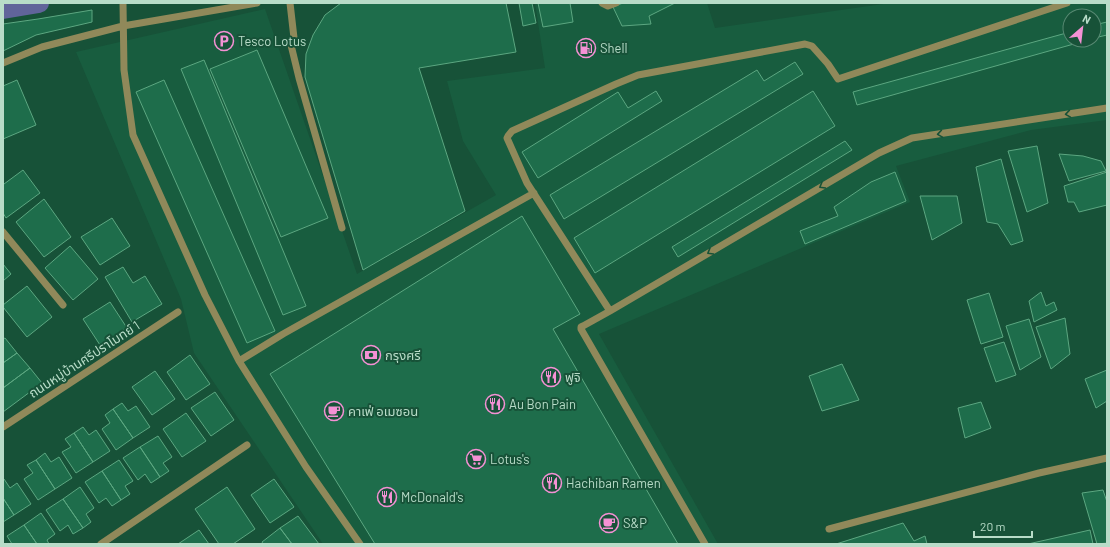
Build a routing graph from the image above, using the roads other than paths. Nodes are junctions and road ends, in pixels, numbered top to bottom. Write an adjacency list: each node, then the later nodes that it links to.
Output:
1 (257, 3): 7 (street)
2 (290, 3): 11 (street)
3 (602, 3): 4 (street)
4 (616, 3)
5 (1067, 3): 10 (street)
6 (123, 4): 7 (street)
7 (123, 26): 8 (street); 16 (street)
8 (3, 63)
9 (1107, 108): 14 (street, one-way to 14)
10 (534, 193): 14 (street); 16 (street)
11 (342, 228)
12 (3, 232): 13 (street)
13 (63, 305)
14 (610, 311): 23 (street)
15 (178, 312): 17 (street, ถนนหมู่บ้านศรีปราโมทย์ 1)
16 (239, 361): 22 (street)
17 (3, 426)
18 (247, 445): 21 (street)
19 (1107, 458): 20 (street)
20 (829, 529)
21 (101, 544)
22 (360, 544)
23 (705, 544)

